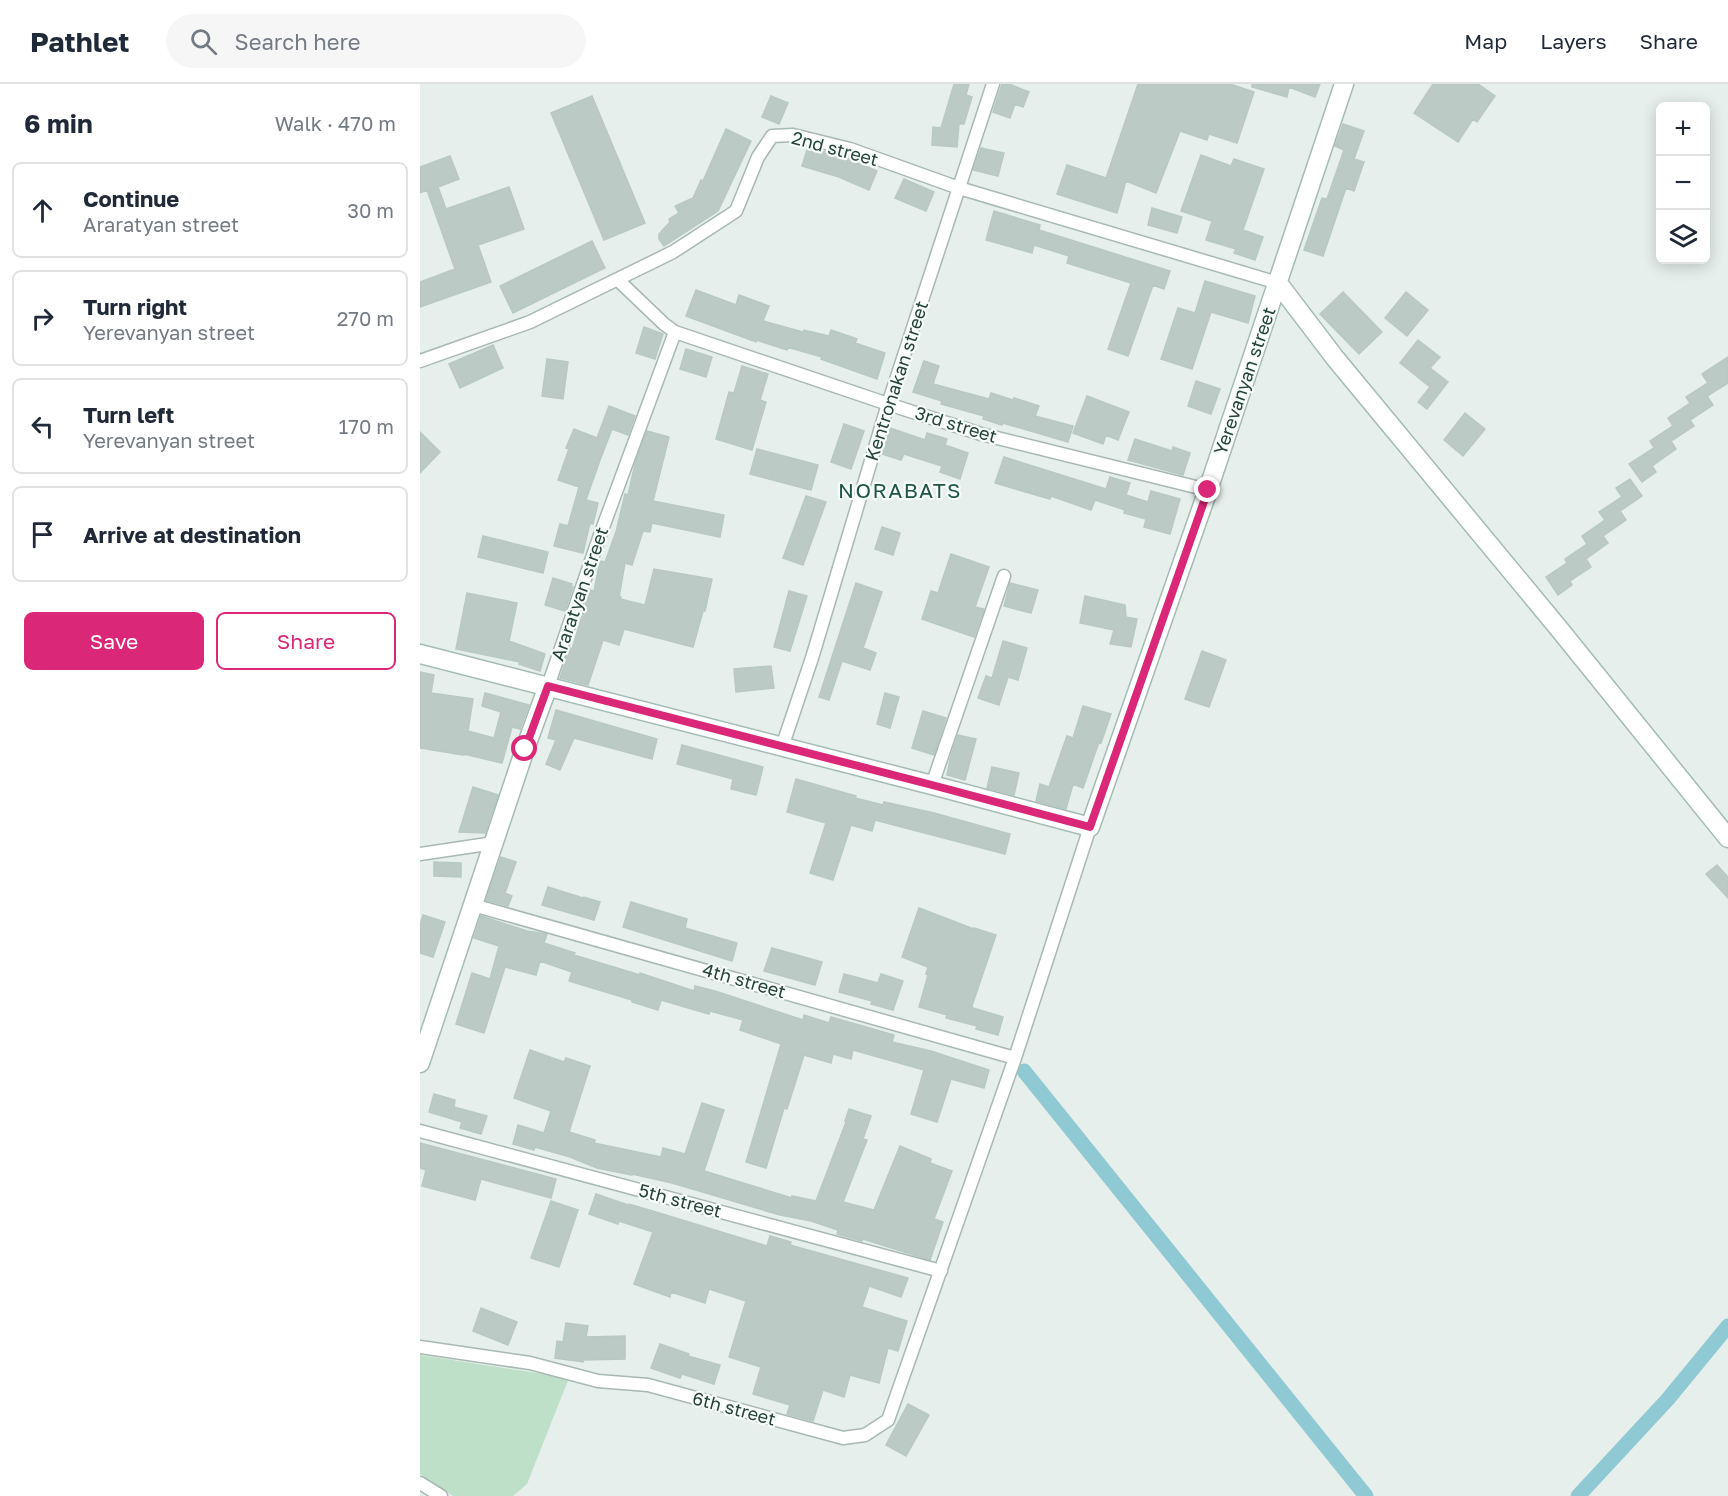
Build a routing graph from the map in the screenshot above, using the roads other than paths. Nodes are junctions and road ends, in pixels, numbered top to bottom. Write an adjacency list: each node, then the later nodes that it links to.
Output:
1 (993, 84): 3 (street, Kentronakan street)
2 (1344, 84): 5 (main road, Yerevanyan street)
3 (959, 188): 4 (street, 2nd street); 5 (street, 2nd street); 8 (street, Kentronakan street)
4 (618, 280): 6 (street); 7 (street, 2nd street)
5 (1278, 283): 9 (main road, Yerevanyan street); 16 (main road)
6 (675, 332): 8 (street, 3rd street); 12 (street, Araratyan street)
7 (420, 362)
8 (888, 404): 9 (street, 3rd street); 13 (street, Kentronakan street)
9 (1208, 490): 15 (main road, Yerevanyan street)
10 (1004, 576): 14 (street)
11 (420, 654): 12 (main road)
12 (548, 686): 13 (main road); 17 (main road, Araratyan street)
13 (782, 747): 14 (main road)
14 (932, 785): 15 (main road)
15 (1090, 827): 20 (street, 6th street)
16 (1728, 838)
17 (494, 843): 18 (street); 19 (main road, Araratyan street)
18 (420, 854)
19 (472, 905): 20 (street, 4th street); 21 (main road, Araratyan street)
20 (1015, 1058): 23 (street, 6th street)
21 (420, 1063)
22 (420, 1131): 23 (street, 5th street)
23 (941, 1271): 24 (street, 6th street)
24 (420, 1347)
25 (420, 1483): 26 (street)
26 (441, 1496)

